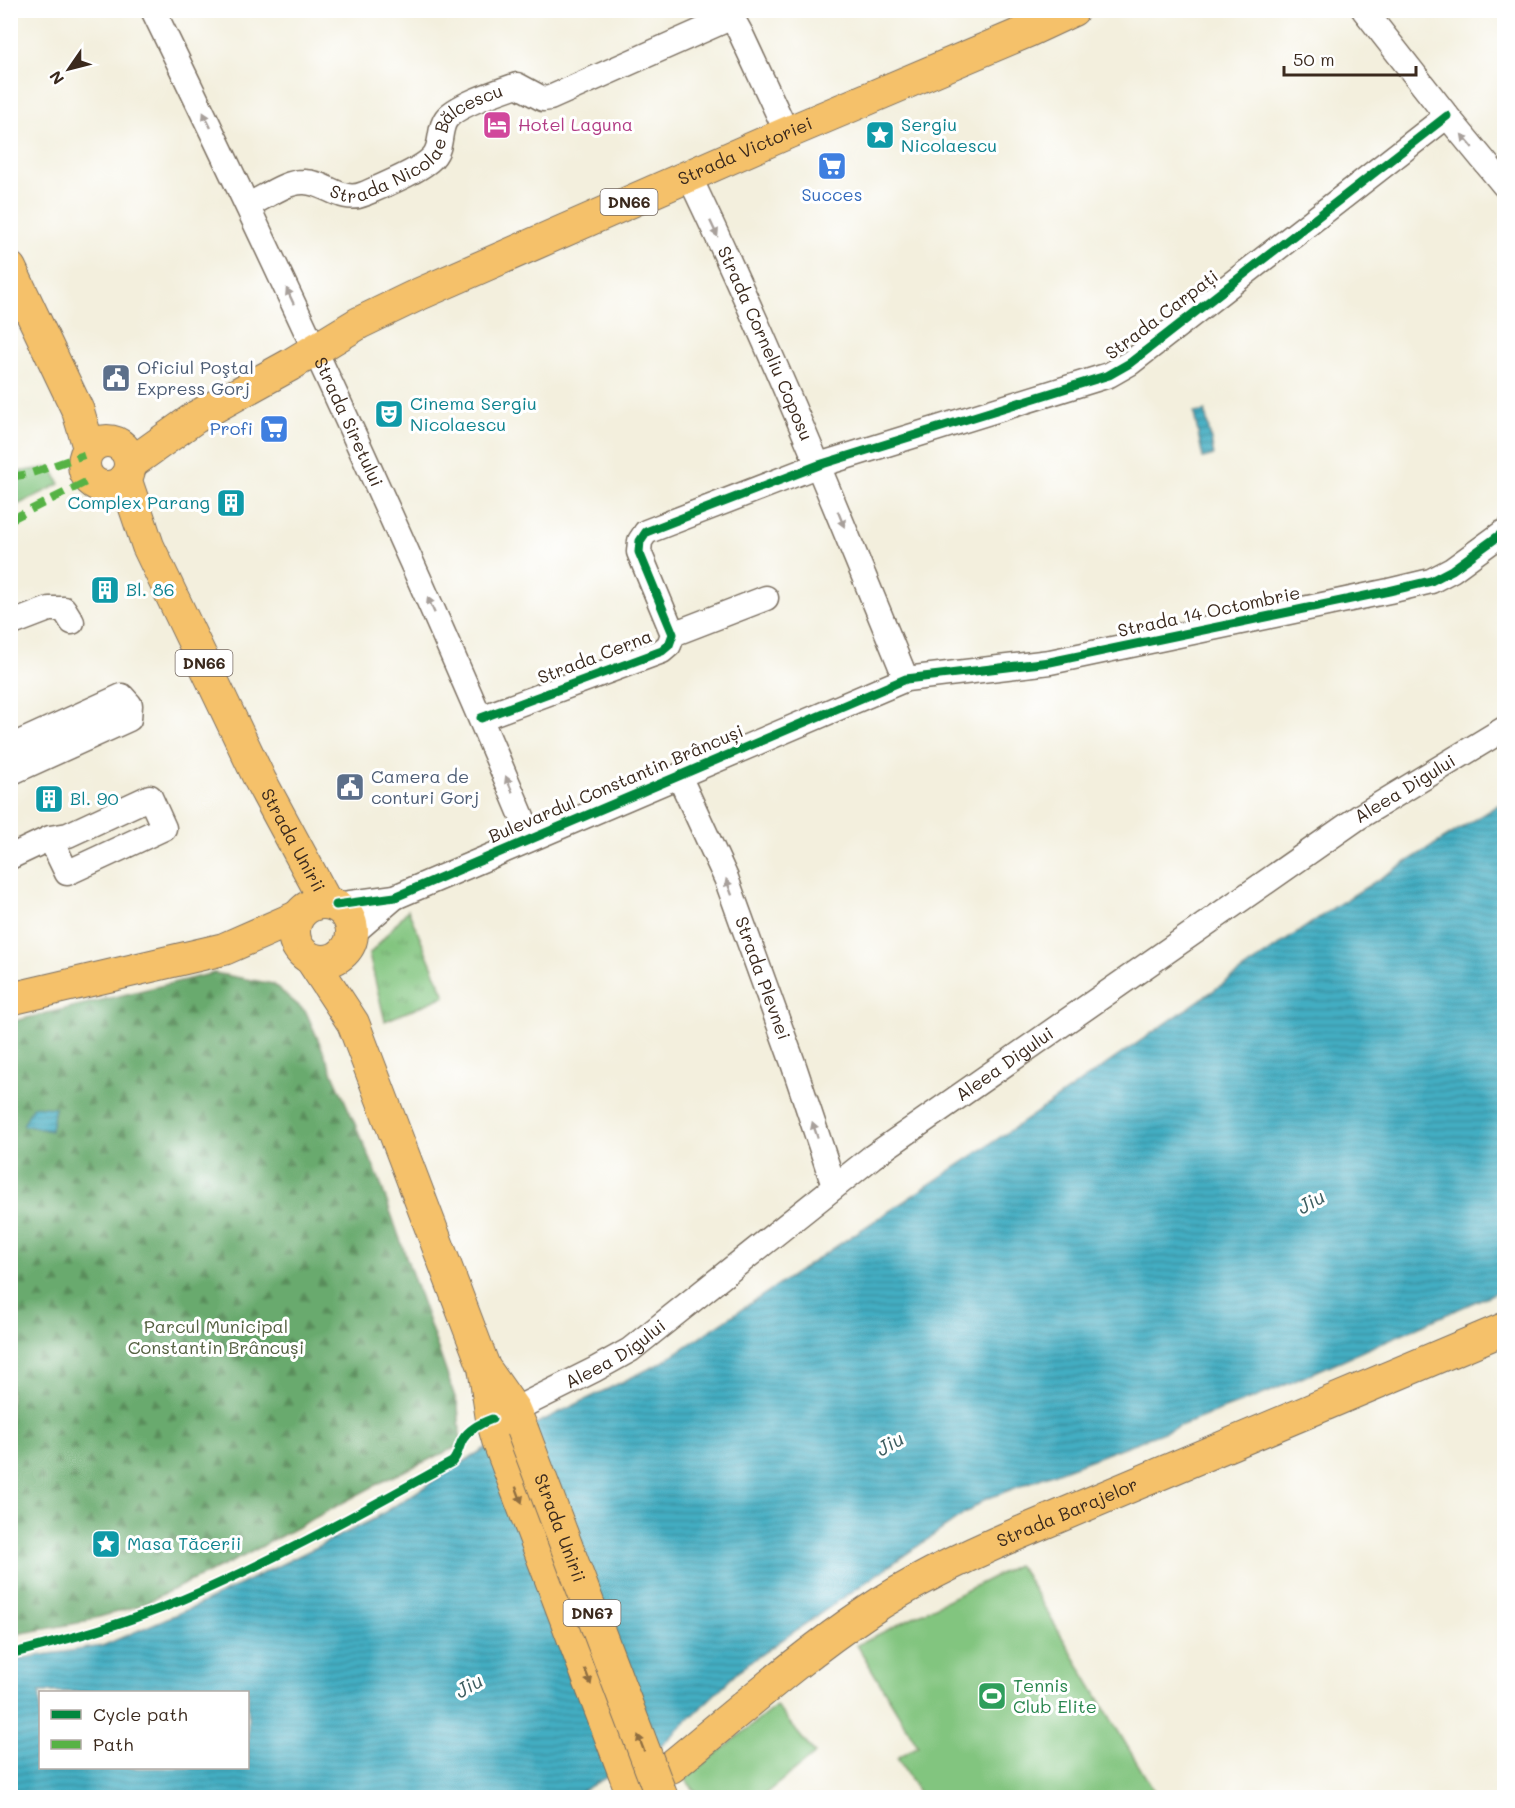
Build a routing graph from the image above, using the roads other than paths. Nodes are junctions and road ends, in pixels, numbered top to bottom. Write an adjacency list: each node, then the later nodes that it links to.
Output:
1 (153, 10): 8 (street, Strada Siretului, one-way to 1)
2 (1073, 10): 5 (main road, Strada Victoriei / DN66)
3 (1364, 10): 4 (street)
4 (1447, 116): 7 (street, one-way to 4); 12 (street, Strada Carpați)
5 (787, 133): 6 (main road, Strada Victoriei / DN66); 8 (street, Strada Nicolae Bălcescu)
6 (689, 176): 10 (main road, Strada Victoriei / DN66); 12 (street, Strada Corneliu Coposu, one-way to 12)
7 (1504, 185)
8 (248, 205): 10 (street, Strada Siretului, one-way to 8)
9 (10, 268): 11 (main road, Strada Unirii)
10 (315, 349): 11 (main road, Strada Victoriei / DN66); 19 (street, Strada Siretului, one-way to 10)
11 (112, 460): 28 (main road, Strada Unirii / DN66)
12 (819, 465): 17 (street, Strada Cerna); 18 (street, Strada Corneliu Coposu, one-way to 18)
13 (1504, 532): 18 (street, Strada 14 Octombrie)
14 (766, 598): 17 (street)
15 (72, 622): 16 (street)
16 (10, 624)
17 (673, 634): 19 (street, Strada Cerna)
18 (906, 679): 23 (street, Bulevardul Constantin Brâncuși)
19 (481, 718): 25 (street, Strada Siretului, one-way to 19)
20 (1504, 729): 34 (street, Aleea Digului)
21 (10, 747): 22 (street)
22 (10, 774)
23 (679, 776): 25 (street, Bulevardul Constantin Brâncuși); 34 (street, Strada Plevnei, one-way to 23)
24 (50, 838): 26 (street)
25 (531, 838): 27 (street, Bulevardul Constantin Brâncuși)
26 (10, 857)
27 (396, 897): 28 (street, Bulevardul Constantin Brâncuși); 29 (street, Bulevardul Constantin Brâncuși)
28 (316, 908): 29 (main road, Strada Unirii); 30 (main road, Bulevardul Constantin Brâncuși); 31 (main road, Strada Unirii)
29 (348, 943): 31 (main road); 33 (main road, Strada Unirii / DN67)
30 (224, 949): 31 (main road, Bulevardul Constantin Brâncuși); 32 (main road, Bulevardul Constantin Brâncuși)
31 (306, 955): 33 (main road, Strada Unirii / DN67)
32 (10, 999)
33 (353, 1023): 36 (main road, Strada Unirii / DN67)
34 (834, 1186): 36 (street, Aleea Digului)
35 (1504, 1329): 37 (main road, Strada Barajelor)
36 (511, 1426): 38 (main road, Strada Unirii / DN67, one-way to 38); 39 (main road, Strada Unirii / DN67, one-way to 36, bridge)
37 (671, 1767)
38 (634, 1797)
39 (662, 1797)

